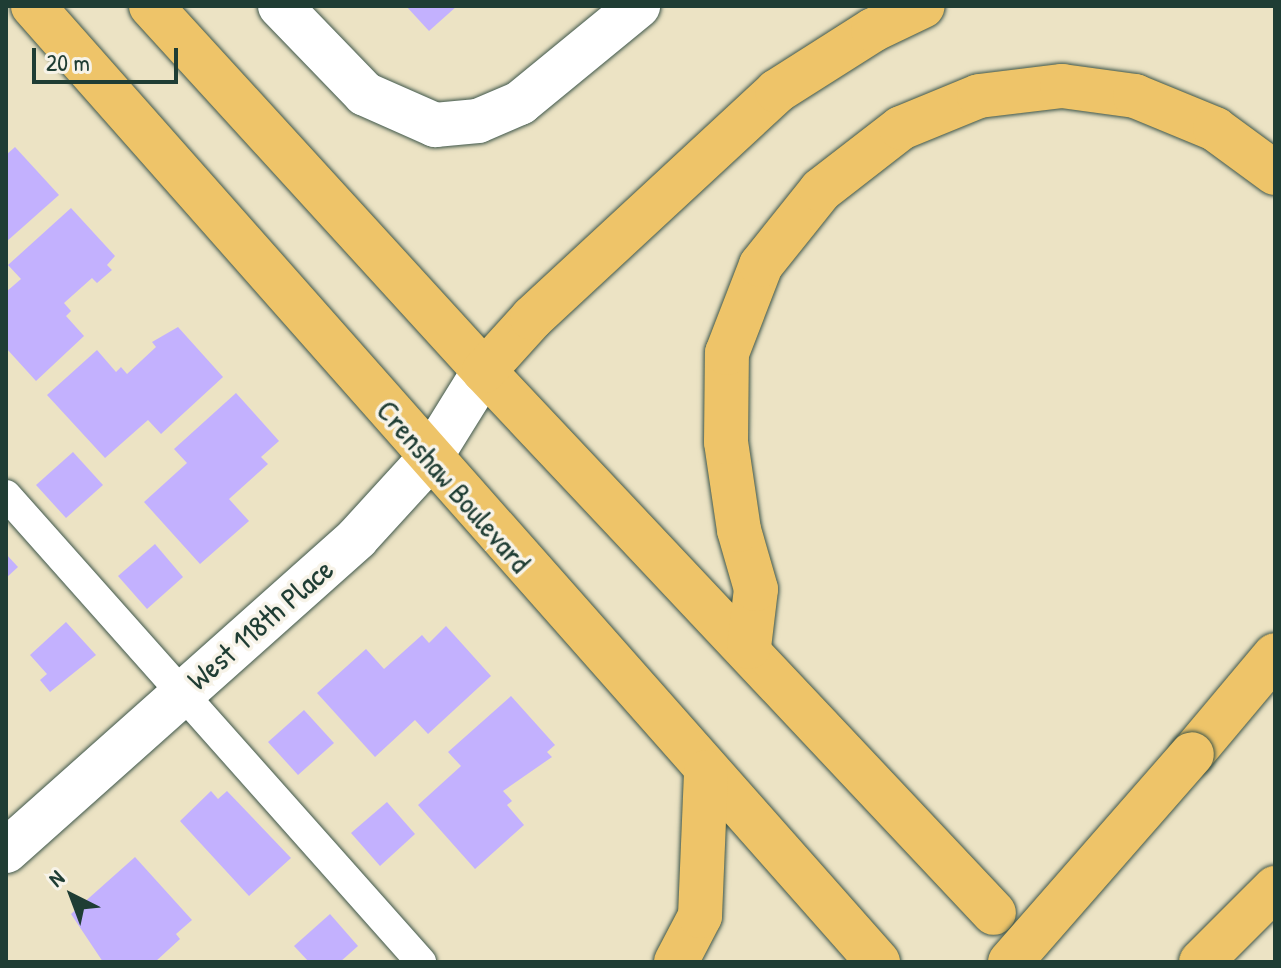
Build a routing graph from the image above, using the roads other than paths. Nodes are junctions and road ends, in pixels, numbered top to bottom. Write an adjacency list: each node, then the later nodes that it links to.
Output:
1 (33, 6): 8 (main road, Crenshaw Boulevard)
2 (151, 6): 7 (main road)
3 (280, 6): 4 (street)
4 (638, 6)
5 (923, 6): 7 (main road)
6 (1275, 173): 10 (main road)
7 (484, 371): 8 (street, West 118th Place); 10 (main road)
8 (430, 458): 12 (street, West 118th Place); 13 (main road, Crenshaw Boulevard)
9 (6, 495): 12 (lane)
10 (749, 647): 16 (main road)
11 (1275, 655): 20 (main road, bridge)
12 (183, 691): 14 (street, West 118th Place); 17 (lane)
13 (706, 772): 18 (main road); 19 (main road, Crenshaw Boulevard)
14 (6, 851)
15 (1275, 888): 21 (main road)
16 (994, 913)
17 (421, 962)
18 (676, 962)
19 (878, 962)
20 (1010, 962)
21 (1201, 962)

